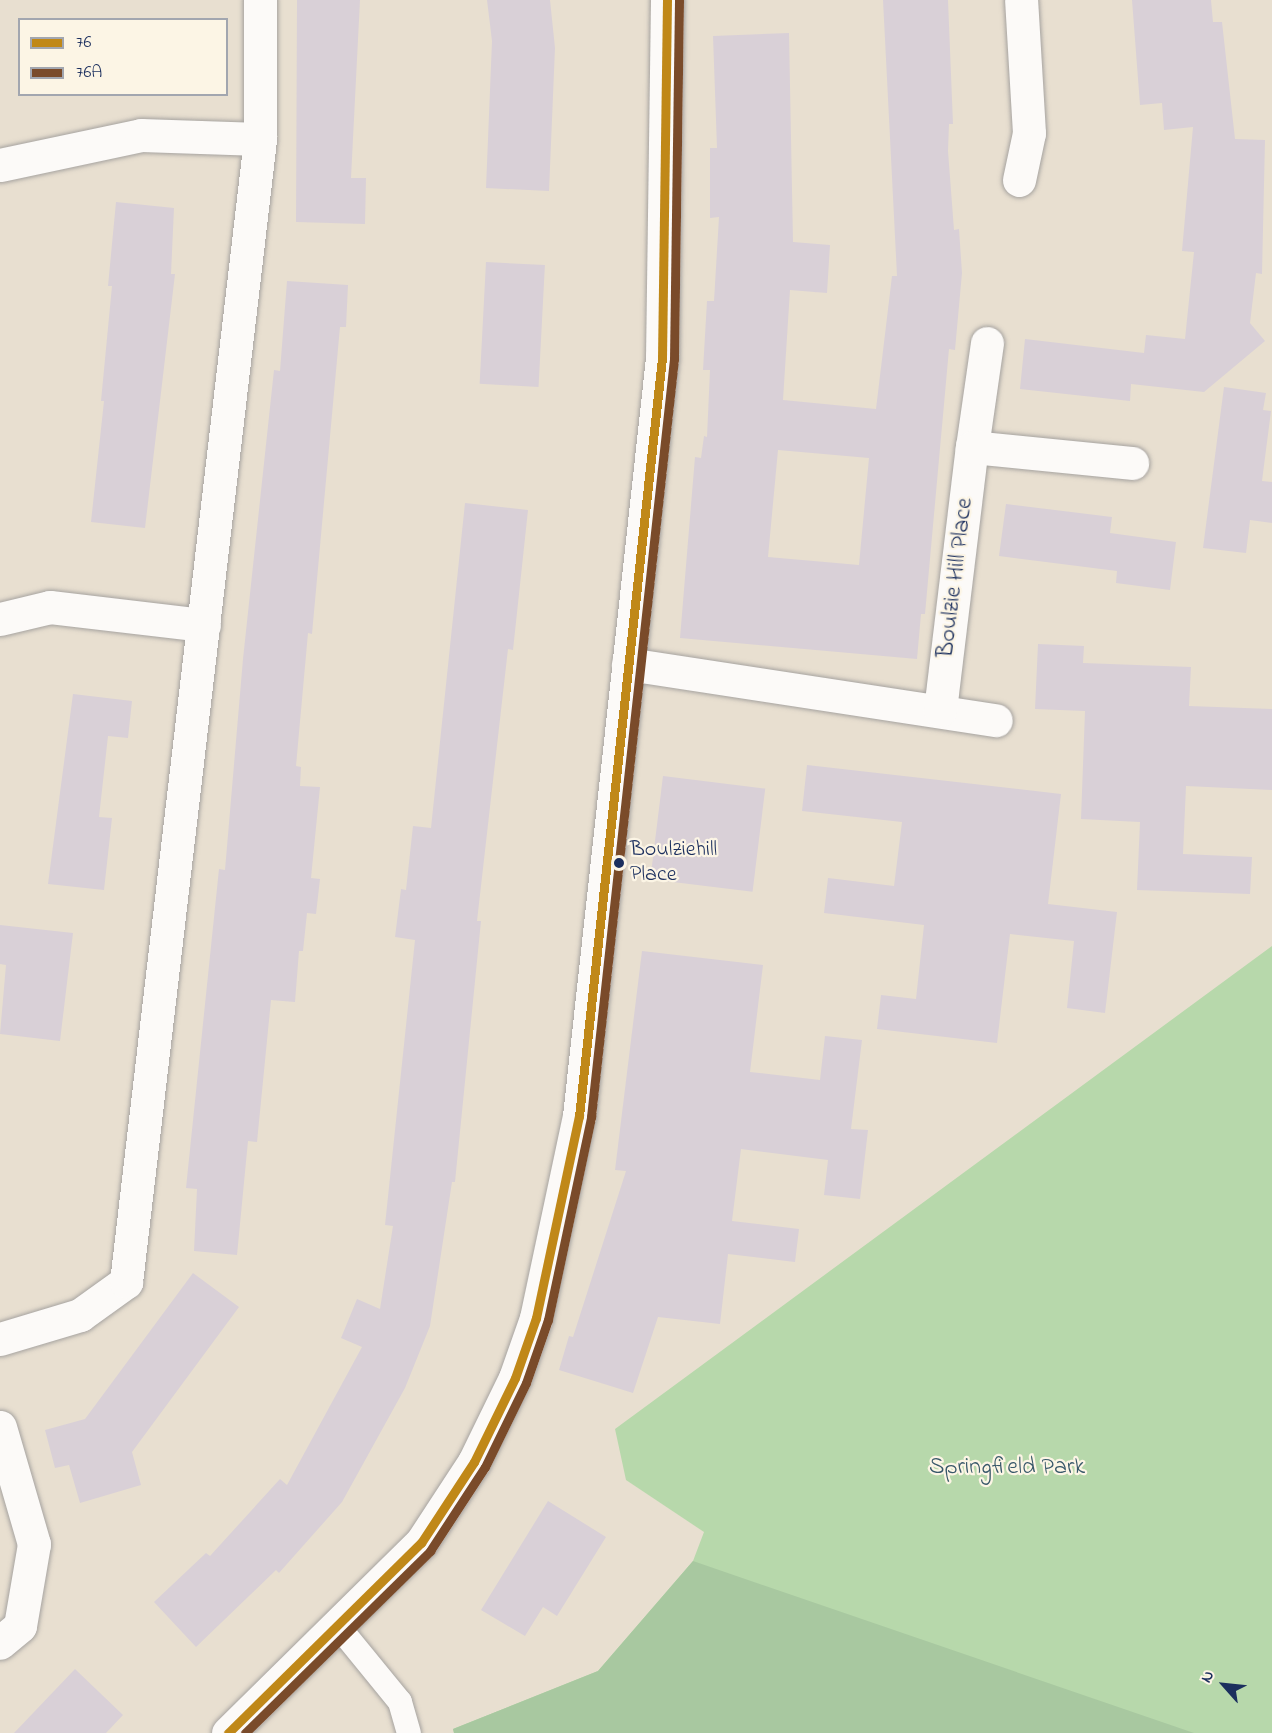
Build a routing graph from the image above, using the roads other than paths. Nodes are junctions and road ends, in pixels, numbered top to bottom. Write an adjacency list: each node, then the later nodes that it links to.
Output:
1 (260, 0): 4 (street)
2 (667, 0): 12 (street)
3 (1021, 0): 6 (street)
4 (260, 139): 5 (street); 11 (street)
5 (0, 165)
6 (1019, 180)
7 (987, 343): 8 (street, Boulzie Hill Place)
8 (972, 447): 9 (street); 13 (street, Boulzie Hill Place)
9 (1132, 463)
10 (0, 619): 11 (street)
11 (204, 625): 15 (street)
12 (628, 664): 13 (street); 17 (street)
13 (940, 710): 14 (street)
14 (996, 720)
15 (0, 1339)
16 (0, 1427): 18 (street)
17 (338, 1626): 19 (street); 20 (lane)
18 (0, 1643)
19 (228, 1733)
20 (410, 1733)

